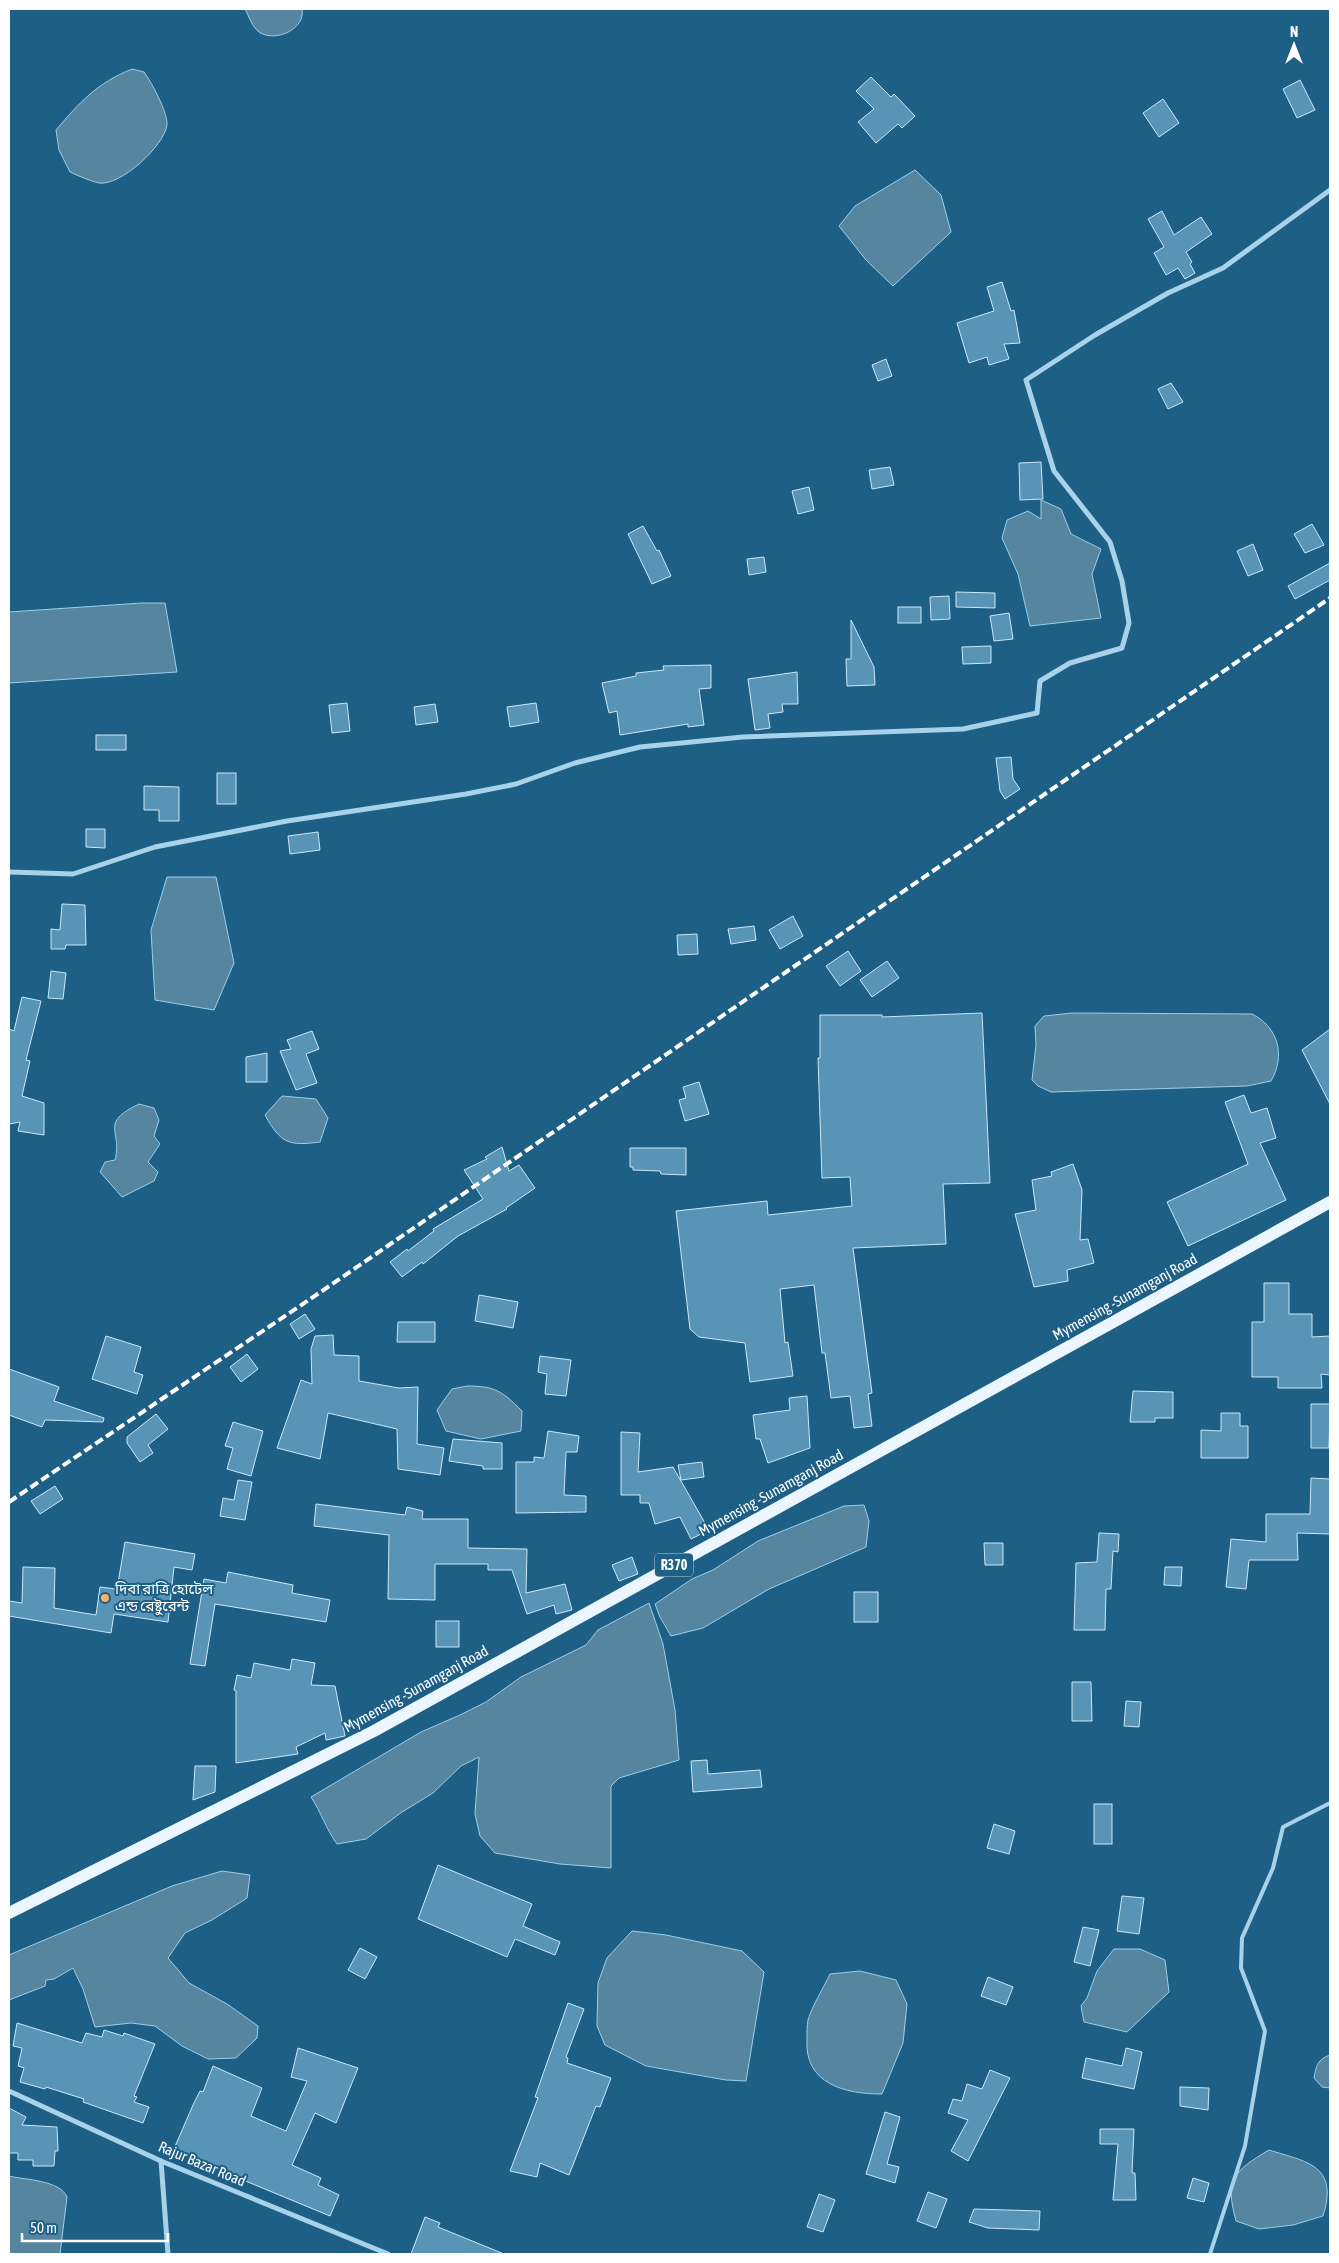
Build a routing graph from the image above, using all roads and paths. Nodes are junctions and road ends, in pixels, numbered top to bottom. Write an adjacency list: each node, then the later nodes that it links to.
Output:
1 (1330, 190): 2 (street)
2 (9, 872)
3 (1330, 1202): 5 (main road, Mymensing -Sunamganj Road / R370)
4 (1330, 1803): 10 (lane)
5 (9, 1913)
6 (9, 2091): 7 (street, Rajur Bazar Road)
7 (161, 2161): 8 (street); 9 (street, Rajur Bazar Road)
8 (168, 2254)
9 (388, 2254)
10 (1210, 2254)

